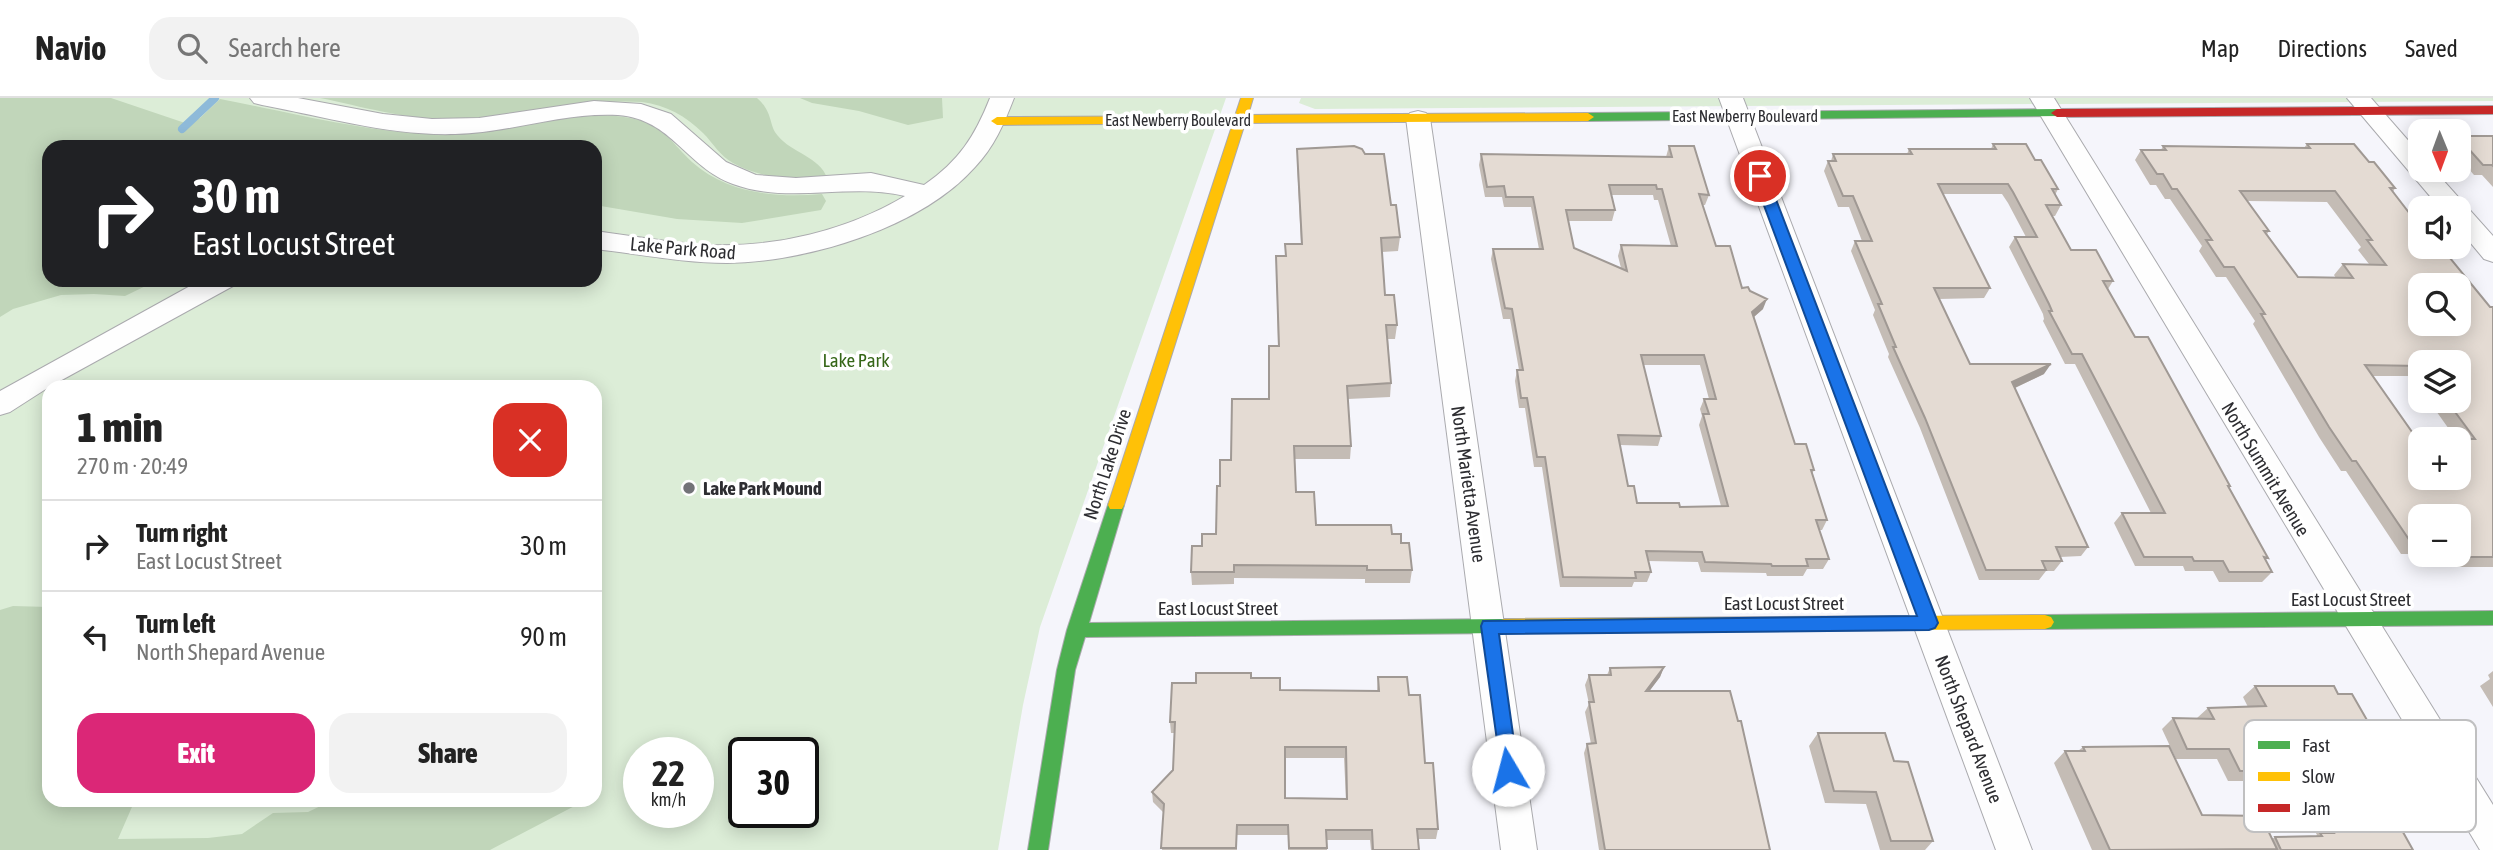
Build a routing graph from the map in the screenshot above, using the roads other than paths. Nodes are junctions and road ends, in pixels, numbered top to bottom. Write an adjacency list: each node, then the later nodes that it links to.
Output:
1 (261, 98): 12 (street)
2 (1247, 98): 9 (main road, North Lake Drive)
3 (2365, 105): 4 (main road, East Newberry Boulevard); 7 (main road, East Newberry Boulevard); 10 (street)
4 (2047, 106): 5 (main road, East Newberry Boulevard); 22 (street, North Summit Avenue)
5 (1735, 107): 8 (main road, East Newberry Boulevard); 23 (street, North Shepard Avenue)
6 (999, 110): 9 (main road, East Newberry Boulevard); 12 (street, Lake Park Road)
7 (2493, 110)
8 (1418, 118): 9 (main road, East Newberry Boulevard); 24 (street, North Marietta Avenue)
9 (1240, 120): 25 (main road, North Lake Drive)
10 (2408, 154)
11 (2432, 182): 13 (street)
12 (930, 194): 15 (street, Lake Park Road)
13 (2444, 196)
14 (2471, 227): 16 (street)
15 (602, 241)
16 (2493, 253)
17 (210, 287): 19 (street)
18 (42, 380): 20 (street)
19 (42, 380)
20 (0, 404)
21 (2493, 618): 22 (main road, East Locust Street)
22 (2358, 619): 23 (main road, East Locust Street); 26 (street, North Summit Avenue)
23 (1929, 623): 24 (main road, East Locust Street); 31 (street, North Shepard Avenue)
24 (1489, 626): 25 (main road, East Locust Street); 30 (street, North Marietta Avenue)
25 (1076, 630): 29 (main road, North Lake Drive)
26 (2420, 720)
27 (2476, 810): 28 (street, North Summit Avenue)
28 (2493, 838)
29 (1038, 850)
30 (1519, 850)
31 (2014, 850)

